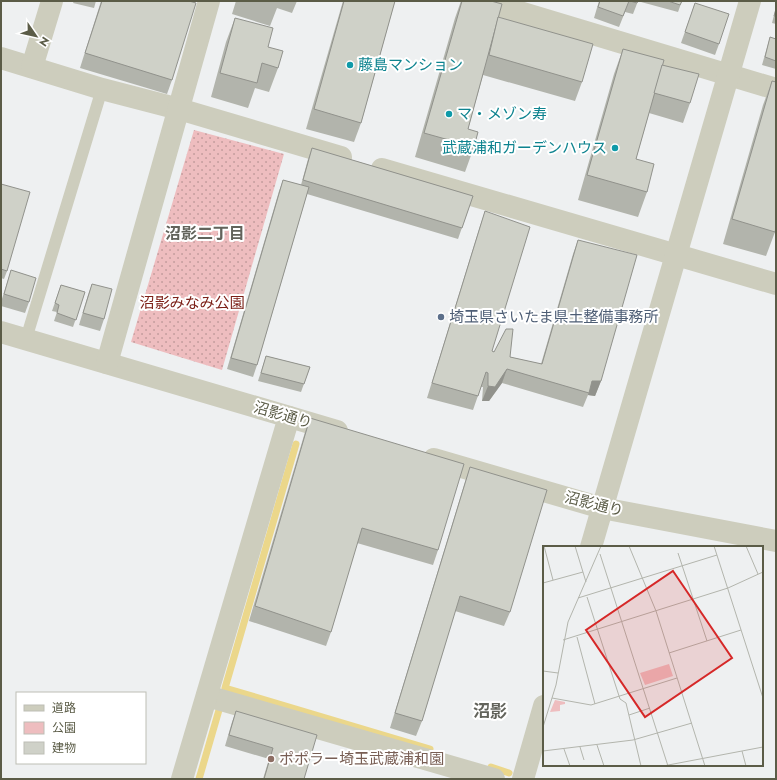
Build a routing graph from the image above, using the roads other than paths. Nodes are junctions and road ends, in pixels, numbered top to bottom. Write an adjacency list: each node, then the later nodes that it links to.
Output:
1 (52, 1): 6 (street)
2 (209, 1): 10 (street)
3 (483, 1): 7 (street)
4 (750, 1): 7 (street)
5 (1, 58): 6 (street)
6 (32, 67): 8 (street)
7 (728, 76): 9 (street); 11 (street)
8 (102, 89): 10 (street); 14 (lane)
9 (776, 89)
10 (179, 109): 11 (street); 15 (street)
11 (676, 255): 12 (street); 19 (street)
12 (776, 284)
13 (1, 332): 14 (street, 沼影通り)
14 (26, 339): 15 (street, 沼影通り)
15 (107, 362): 16 (street, 沼影通り)
16 (289, 417): 17 (street, 沼影通り); 22 (street)
17 (358, 437)
18 (411, 453): 19 (street, 沼影通り)
19 (602, 508): 20 (street, 沼影通り); 21 (street)
20 (776, 541)
21 (591, 546)
22 (207, 696): 24 (street); 25 (street)
23 (543, 709): 26 (street)
24 (182, 779)
25 (494, 779)
26 (523, 779)

